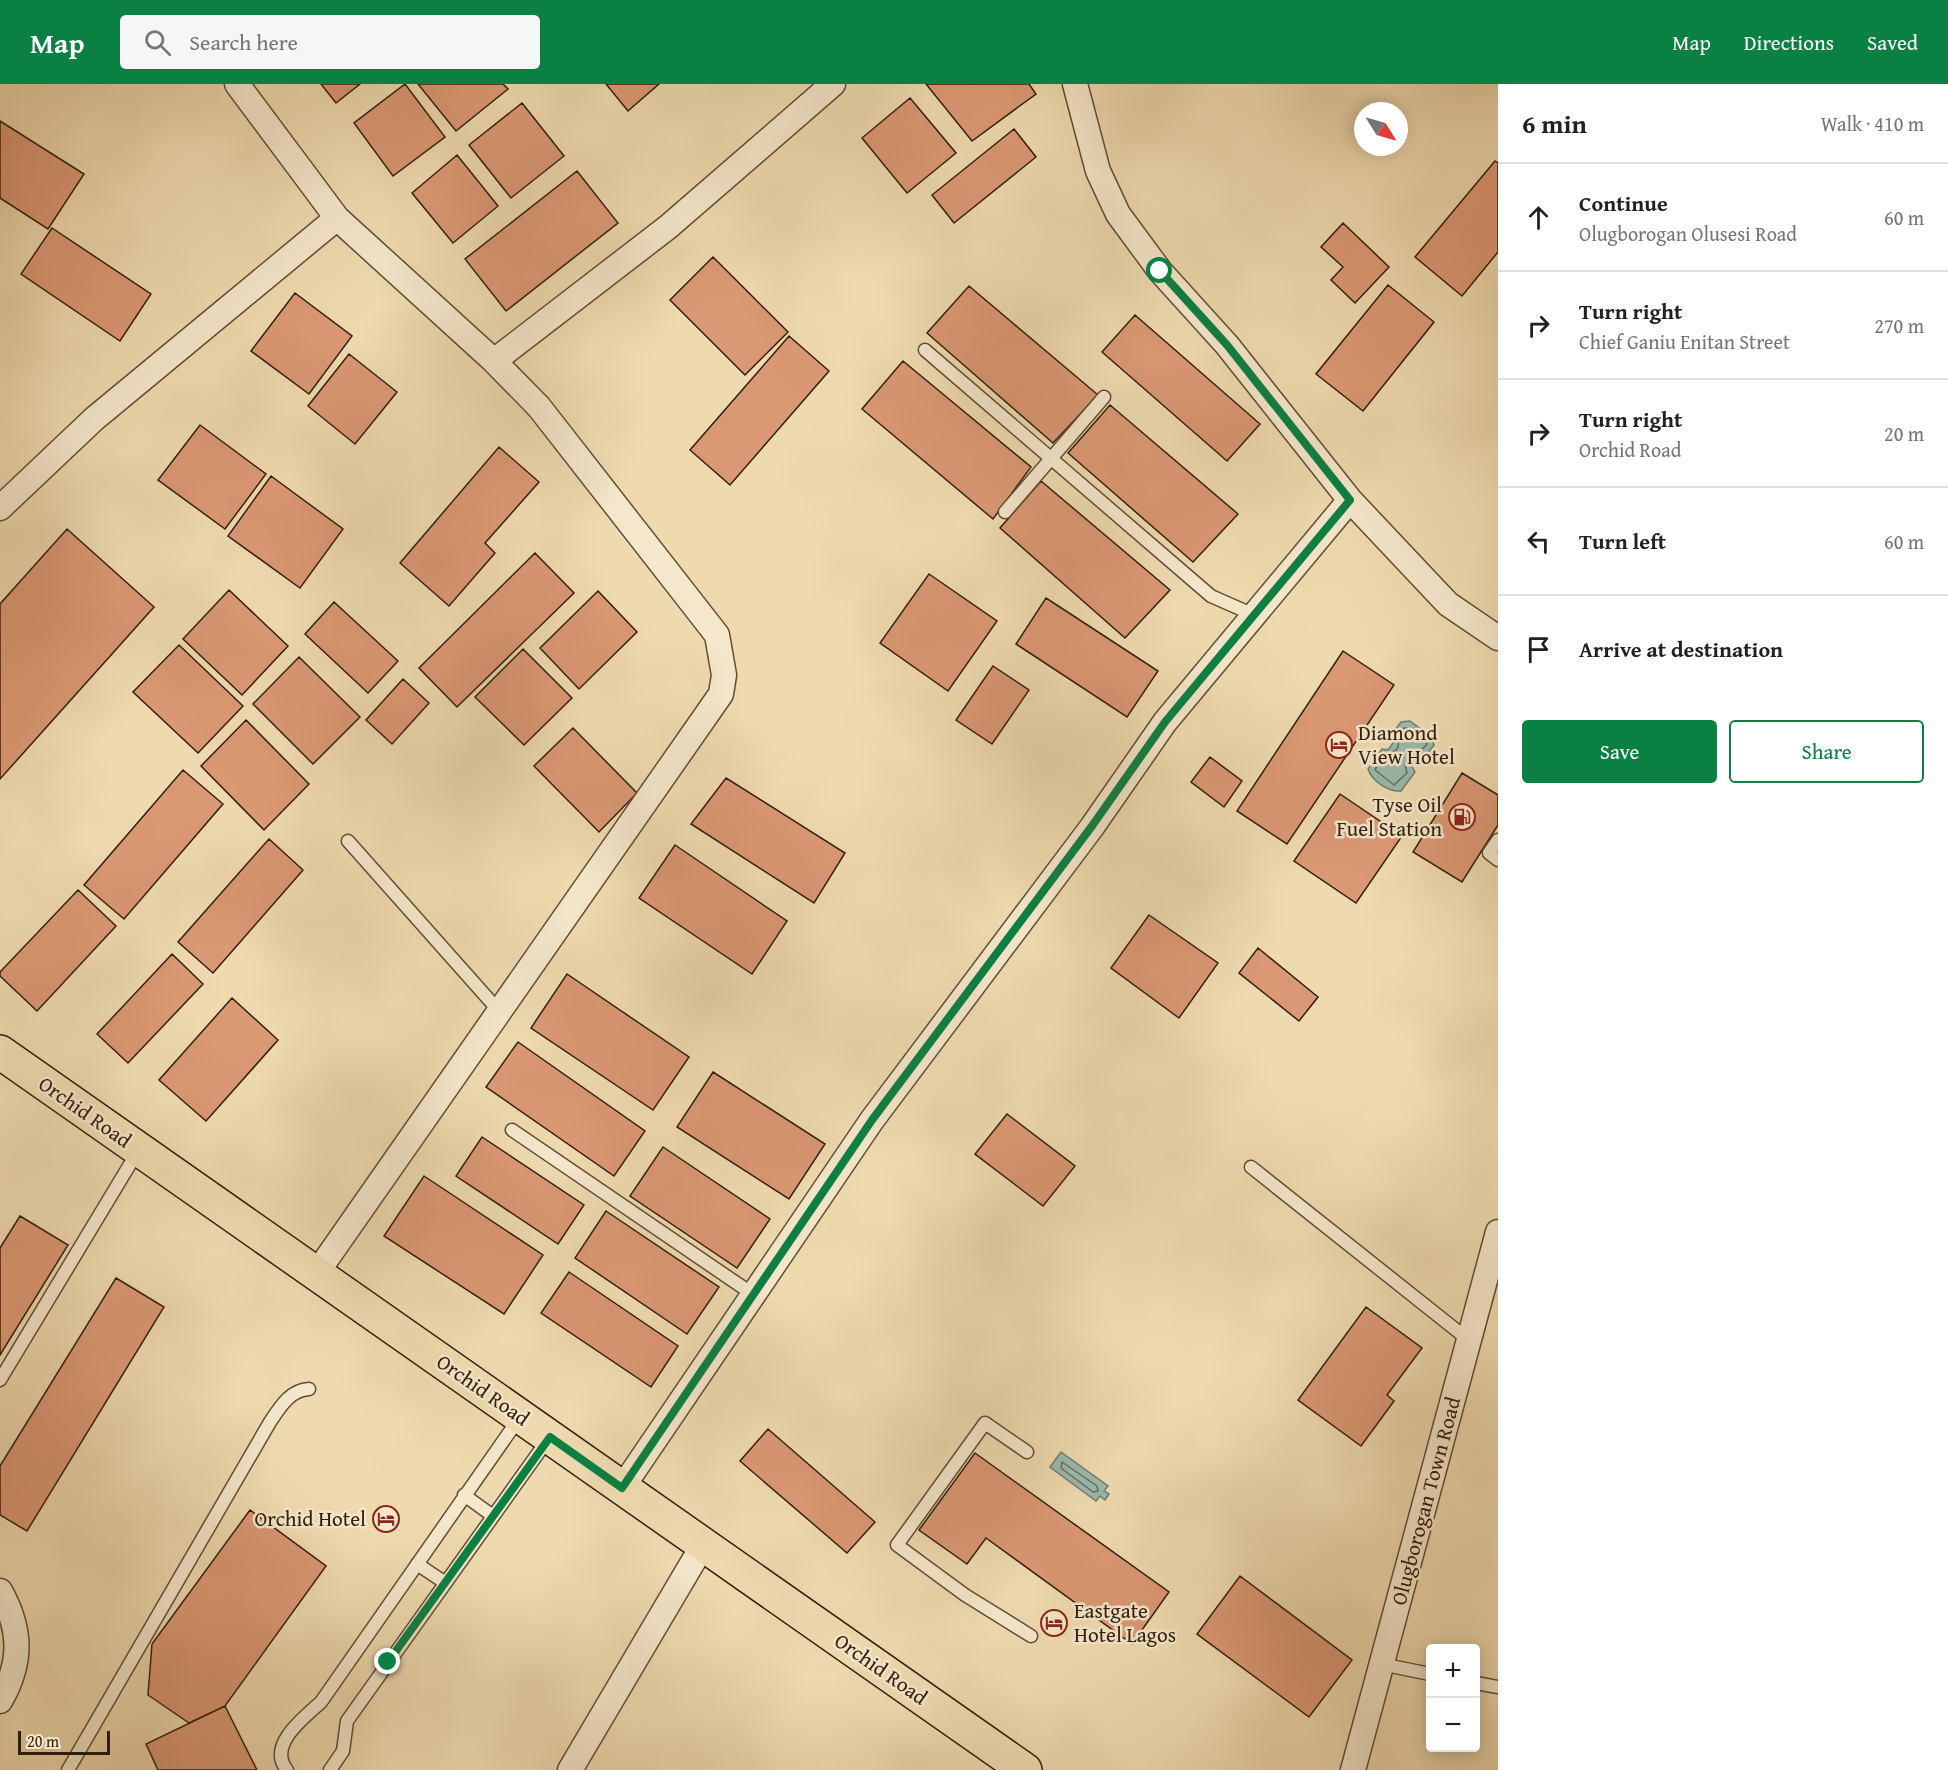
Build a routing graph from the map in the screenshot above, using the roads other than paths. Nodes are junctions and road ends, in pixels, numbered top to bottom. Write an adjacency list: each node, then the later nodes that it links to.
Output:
1 (237, 84): 4 (street)
2 (833, 84): 6 (street)
3 (1075, 84): 9 (street)
4 (337, 218): 6 (street); 10 (street)
5 (925, 350): 8 (lane)
6 (494, 361): 17 (street)
7 (1104, 397): 8 (lane)
8 (1051, 459): 11 (lane); 12 (lane)
9 (1350, 500): 12 (street); 13 (street)
10 (0, 508)
11 (1005, 512)
12 (1254, 615): 24 (street)
13 (1498, 638)
14 (1498, 840): 16 (lane)
15 (348, 841): 17 (lane)
16 (1498, 860)
17 (499, 1011): 23 (street)
18 (0, 1052): 20 (main road, Orchid Road)
19 (512, 1130): 24 (lane)
20 (138, 1150): 23 (main road, Orchid Road); 26 (lane)
21 (1251, 1167): 25 (lane)
22 (1498, 1232): 25 (street, Olugborogan Town Road)
23 (316, 1274): 28 (main road, Orchid Road)
24 (754, 1295): 31 (street)
25 (1470, 1341): 39 (street, Olugborogan Town Road)
26 (0, 1380)
27 (309, 1389): 44 (lane)
28 (521, 1416): 29 (main road, Orchid Road); 32 (lane)
29 (550, 1437): 31 (main road, Orchid Road); 33 (lane)
30 (1027, 1452): 38 (lane)
31 (622, 1488): 34 (main road, Orchid Road)
32 (464, 1495): 33 (lane); 35 (lane)
33 (493, 1516): 36 (lane)
34 (703, 1545): 47 (street); 48 (main road, Orchid Road)
35 (417, 1564): 36 (lane); 45 (lane)
36 (444, 1582): 46 (lane)
37 (0, 1591): 43 (street)
38 (1031, 1636)
39 (1381, 1664): 40 (lane); 49 (street, Olugborogan Town Road)
40 (1426, 1673)
41 (1480, 1684): 42 (lane)
42 (1498, 1687)
43 (0, 1701)
44 (68, 1770)
45 (287, 1770)
46 (330, 1770)
47 (570, 1770)
48 (1025, 1770)
49 (1353, 1770)

